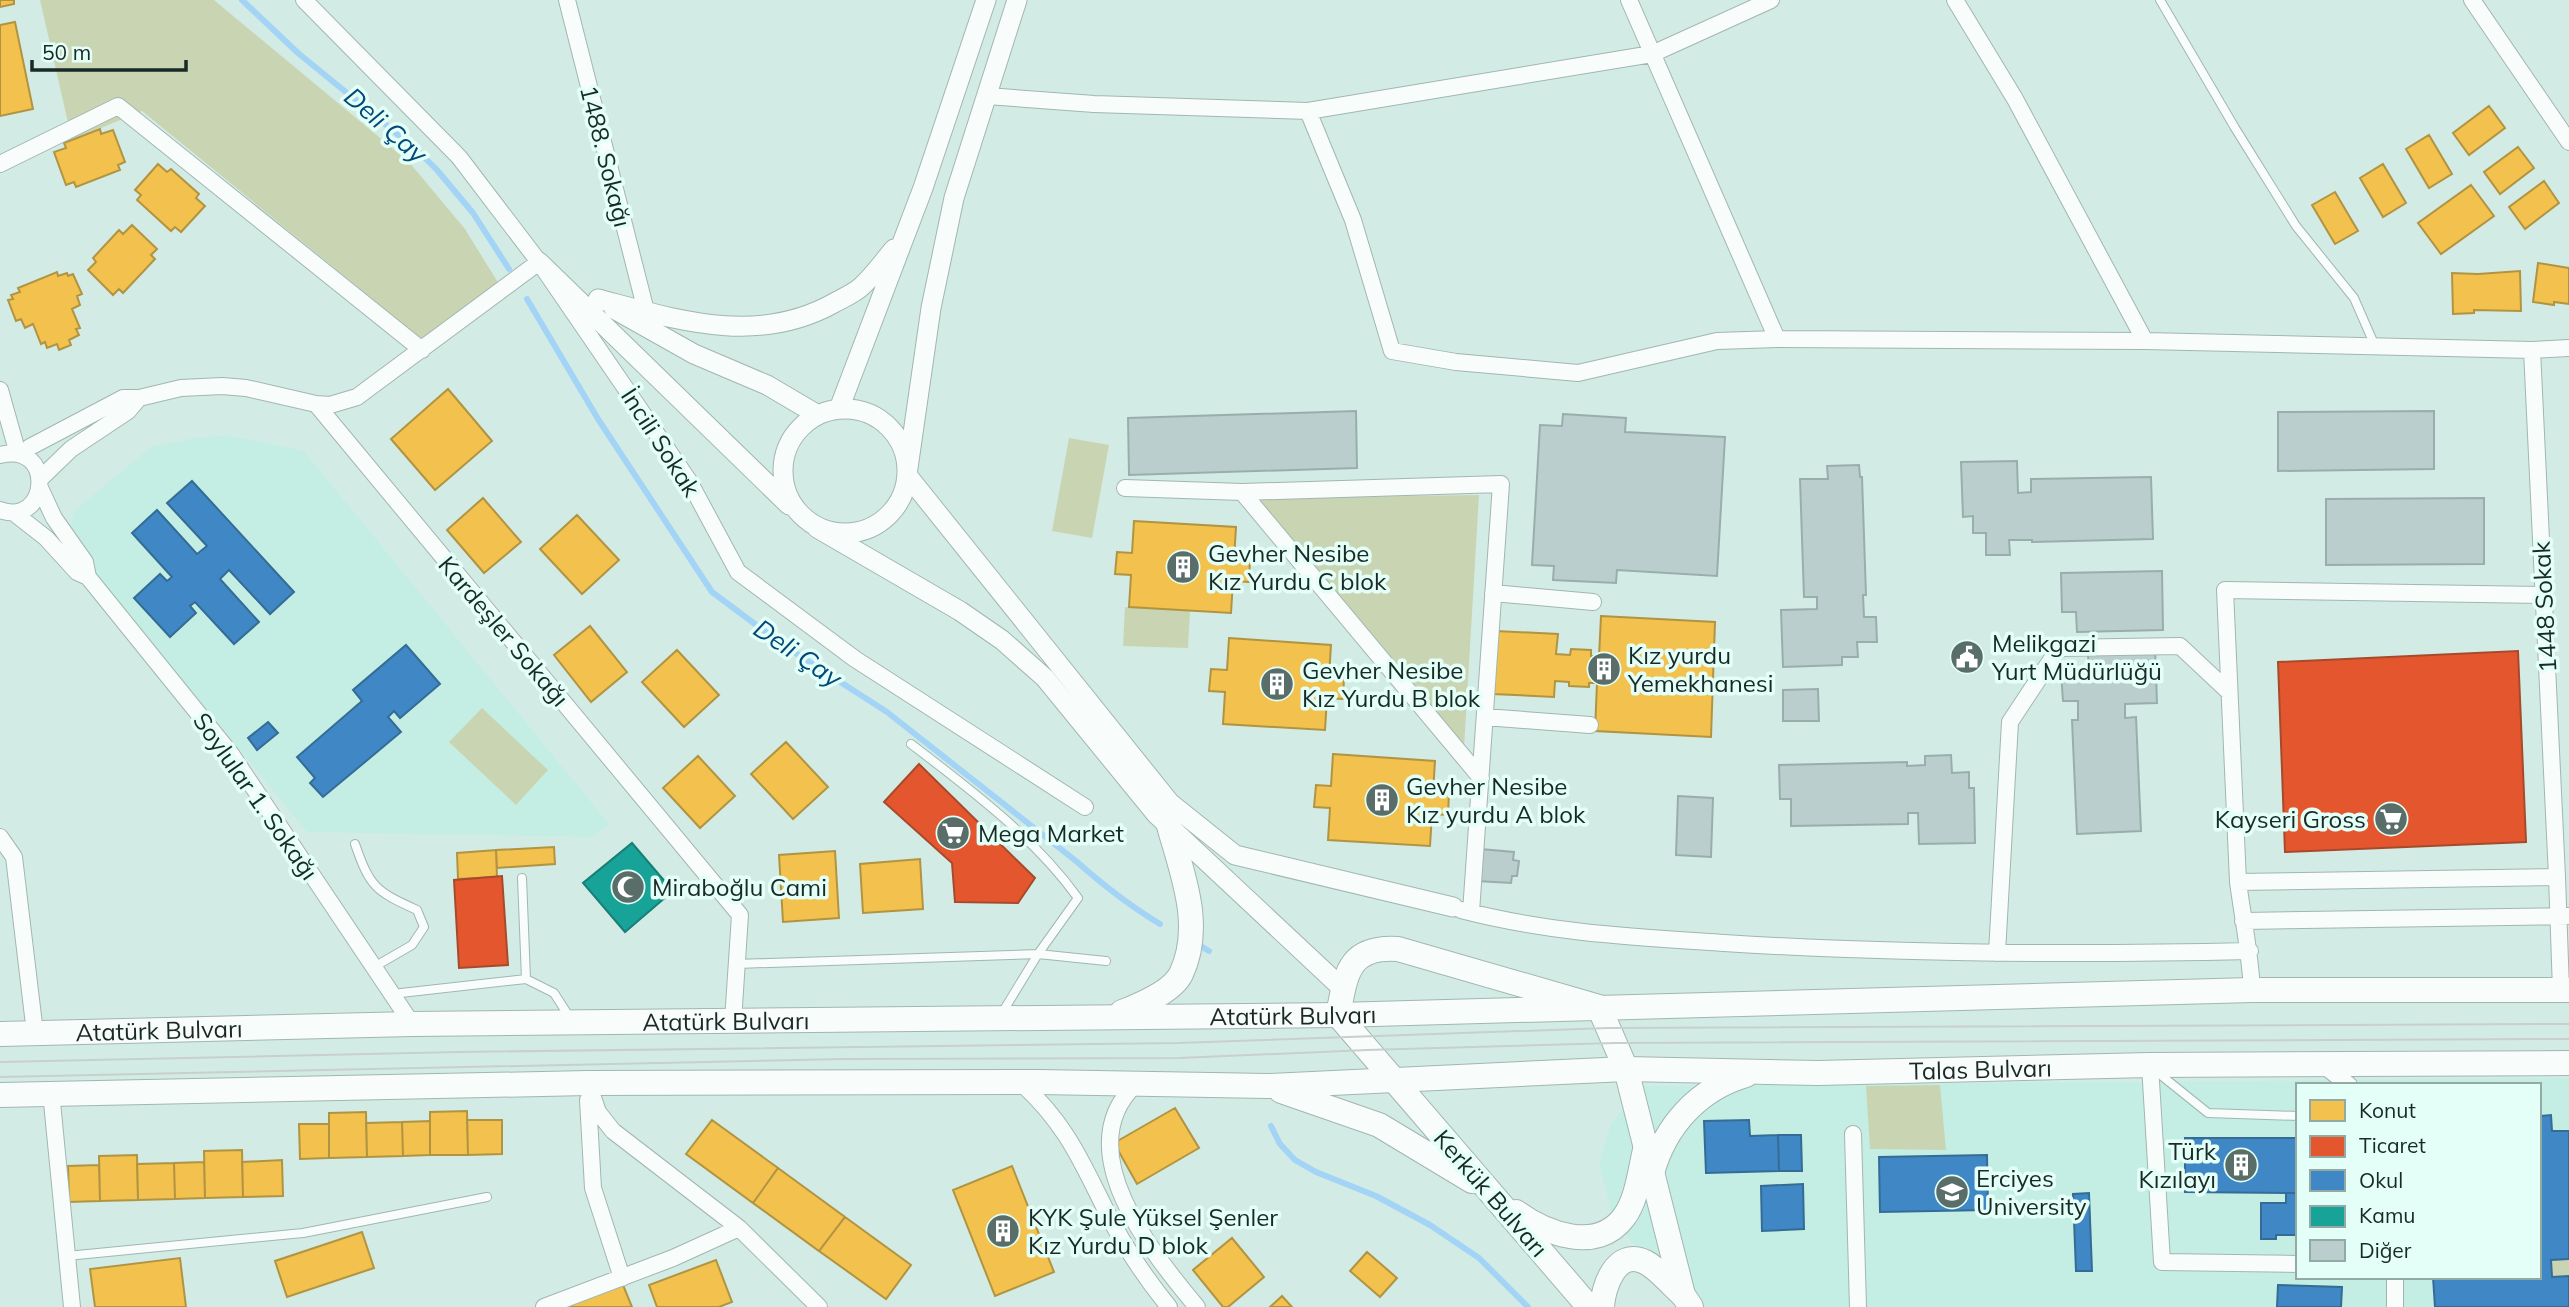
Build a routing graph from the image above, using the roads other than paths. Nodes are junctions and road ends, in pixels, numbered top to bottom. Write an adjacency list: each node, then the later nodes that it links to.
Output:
1 (304, 0): 16 (street, İncili Sokak)
2 (568, 0): 18 (street, 1488. Sokağı)
3 (986, 0): 15 (street)
4 (1017, 0): 11 (street)
5 (1629, 0): 10 (street)
6 (1771, 0): 10 (street)
7 (1955, 0): 20 (street)
8 (2160, 0): 21 (lane)
9 (2472, 0): 13 (street)
10 (1652, 54): 12 (street); 19 (street)
11 (986, 96): 12 (street); 32 (street)
12 (1308, 111): 19 (street)
13 (2569, 142)
14 (0, 164): 23 (street)
15 (904, 238): 18 (street); 28 (street)
16 (539, 262): 17 (street); 23 (street); 37 (street); 48 (street, İncili Sokak)
17 (598, 299): 18 (street); 29 (street)
18 (646, 311)
19 (1777, 339): 20 (street)
20 (2145, 341): 21 (street)
21 (2375, 346): 24 (street)
22 (2569, 348): 24 (street)
23 (422, 350): 27 (street)
24 (2532, 350): 41 (street, 1448 Sokak)
25 (0, 390): 31 (street, Soylular 1. Sokağı)
26 (139, 398): 27 (street); 31 (street); 33 (street)
27 (316, 404): 62 (street, Kardeşler Sokağı)
28 (838, 409): 29 (street); 32 (street)
29 (818, 415): 37 (street)
30 (0, 455): 31 (street)
31 (20, 455): 33 (street, Soylular 1. Sokağı)
32 (907, 475): 38 (street); 55 (street)
33 (40, 484): 36 (street); 39 (street, Soylular 1. Sokağı)
34 (1125, 488): 35 (street)
35 (1242, 492): 40 (street); 47 (street)
36 (7, 512): 39 (street, Soylular 1. Sokağı)
37 (801, 516): 38 (street)
38 (817, 528): 49 (street)
39 (88, 577): 63 (street, Soylular 1. Sokağı)
40 (1493, 593): 42 (street); 44 (street)
41 (2544, 595): 43 (street); 52 (street, 1448 Sokak)
42 (1593, 602)
43 (2230, 692): 54 (street); 60 (street)
44 (1485, 717): 45 (street); 47 (street)
45 (1590, 725)
46 (911, 744): 59 (lane)
47 (1480, 778): 55 (street)
48 (1085, 807)
49 (1169, 826): 65 (street); 71 (main road)
50 (0, 837): 76 (street)
51 (355, 844): 63 (lane)
52 (2557, 877): 54 (street); 56 (street, 1448 Sokak)
53 (522, 878): 64 (lane)
54 (2238, 882): 57 (street)
55 (1462, 910): 60 (street)
56 (2564, 916): 57 (street); 67 (street, 1448 Sokak)
57 (2243, 921): 58 (street)
58 (2250, 951): 60 (street); 66 (street)
59 (1038, 954): 61 (lane); 62 (lane); 72 (lane)
60 (1997, 954)
61 (1107, 961)
62 (737, 964): 73 (street, Kardeşler Sokağı)
63 (374, 967): 68 (street, Soylular 1. Sokağı)
64 (526, 979): 68 (lane); 74 (lane)
65 (1343, 989): 69 (main road); 70 (main road)
66 (2252, 990): 67 (main road); 69 (main road)
67 (2565, 990)
68 (392, 994): 75 (street, Soylular 1. Sokağı)
69 (1599, 1007): 70 (main road, Atatürk Bulvarı); 81 (main road)
70 (1338, 1016): 71 (main road, Atatürk Bulvarı); 83 (main road, Kerkük Bulvarı)
71 (1107, 1018): 72 (main road, Atatürk Bulvarı)
72 (999, 1019): 73 (main road, Atatürk Bulvarı)
73 (733, 1021): 74 (main road, Atatürk Bulvarı)
74 (572, 1023): 75 (main road, Atatürk Bulvarı)
75 (412, 1024): 76 (main road, Atatürk Bulvarı)
76 (35, 1033): 77 (main road, Atatürk Bulvarı)
77 (0, 1034)
78 (2322, 1063): 79 (main road, Talas Bulvarı); 80 (main road, Talas Bulvarı); 86 (street)
79 (2569, 1063)
80 (2150, 1065): 82 (main road, Talas Bulvarı); 91 (lane); 99 (street)
81 (1626, 1069): 82 (main road, Talas Bulvarı); 83 (main road, Talas Bulvarı); 93 (main road)
82 (1758, 1072): 94 (main road)
83 (1392, 1080): 88 (main road); 95 (main road, Kerkük Bulvarı)
84 (1020, 1082): 85 (main road); 87 (main road); 106 (street)
85 (588, 1083): 89 (main road); 97 (street); 100 (street)
86 (2346, 1083)
87 (1136, 1084): 88 (main road); 107 (street)
88 (1268, 1086): 95 (main road)
89 (51, 1092): 90 (main road); 98 (street)
90 (0, 1094)
91 (2296, 1116)
92 (1853, 1134): 110 (street)
93 (1646, 1148): 94 (main road); 95 (main road)
94 (1652, 1173): 102 (main road)
95 (1493, 1194): 108 (main road, Kerkük Bulvarı)
96 (487, 1197): 98 (lane)
97 (739, 1228): 100 (street); 105 (street)
98 (67, 1256): 103 (street)
99 (2296, 1264)
100 (622, 1278): 104 (street)
101 (2395, 1279): 111 (street)
102 (1687, 1301): 109 (main road)
103 (72, 1307)
104 (544, 1307)
105 (819, 1307)
106 (1169, 1307)
107 (1197, 1307)
108 (1589, 1307)
109 (1602, 1307)
110 (1857, 1307)
111 (2395, 1307)

